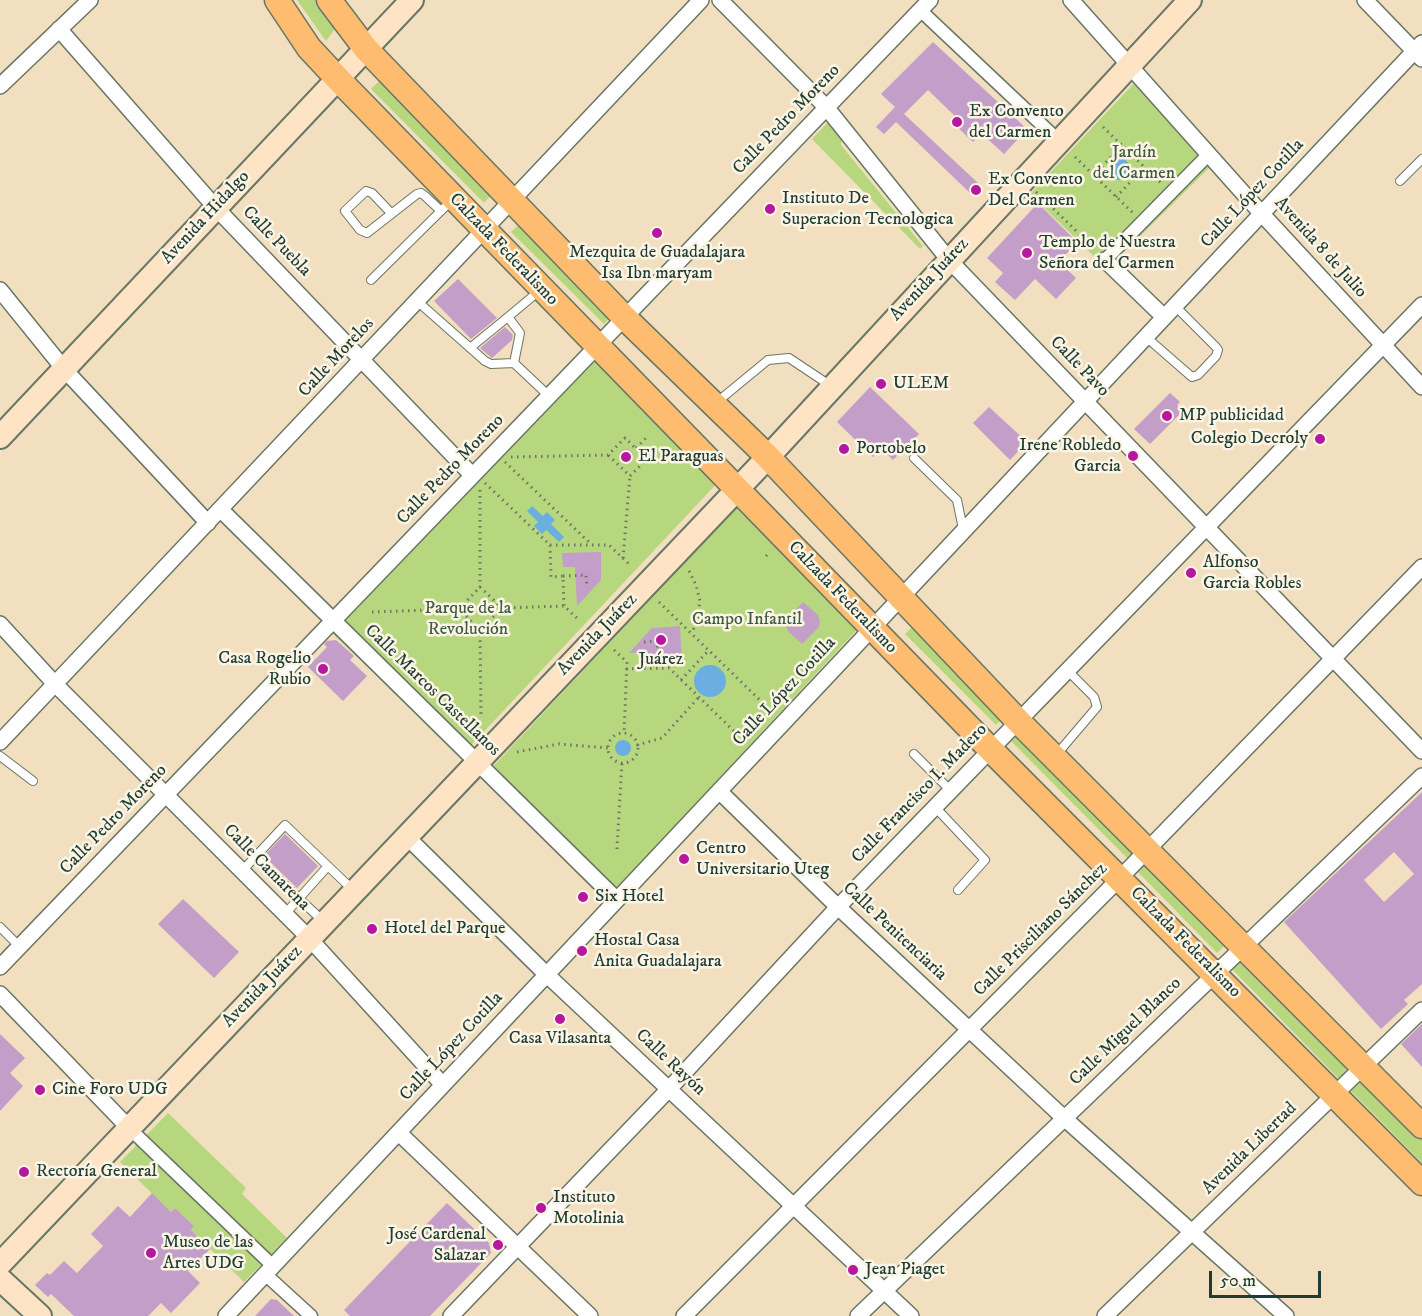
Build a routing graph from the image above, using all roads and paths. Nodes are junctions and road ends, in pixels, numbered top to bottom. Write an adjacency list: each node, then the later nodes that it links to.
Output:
1 (90, 0): 11 (street)
2 (277, 0): 15 (main road, Calzada Federalismo)
3 (329, 0): 12 (main road, Calzada Federalismo)
4 (412, 0): 12 (main road, Avenida Hidalgo)
5 (701, 0): 29 (street, Calle Morelos)
6 (720, 0): 17 (street, Calle Pavo)
7 (1071, 0): 14 (street, Avenida 8 de Julio)
8 (1190, 0): 14 (main road, Avenida Juárez)
9 (1365, 0): 13 (street)
10 (925, 5): 17 (street, Calle Pedro Moreno); 20 (street)
11 (59, 29): 16 (street); 31 (street, Calle Puebla)
12 (366, 49): 15 (main road, Avenida Hidalgo); 29 (main road, Calzada Federalismo)
13 (1420, 51): 33 (street, Calle López Cotilla)
14 (1129, 64): 20 (main road, Avenida Juárez); 21 (street, Avenida 8 de Julio)
15 (338, 79): 30 (main road, Calzada Federalismo); 31 (main road, Avenida Hidalgo)
16 (0, 86)
17 (826, 107): 36 (street, Calle Pavo); 45 (street, Calle Pedro Moreno)
18 (1103, 127): 19 (path)
19 (1122, 145): 23 (path); 24 (path)
20 (1067, 149): 24 (path); 25 (main road, Avenida Juárez)
21 (1209, 154): 27 (street); 33 (street, Avenida 8 de Julio)
22 (1422, 159): 26 (lane)
23 (1145, 167): 27 (path); 28 (path)
24 (1094, 175): 28 (path)
25 (1023, 180): 36 (main road, Avenida Juárez); 37 (path)
26 (1400, 181)
27 (1171, 193): 34 (street)
28 (1116, 197): 34 (path)
29 (513, 201): 35 (street, Calle Morelos); 45 (main road, Calzada Federalismo)
30 (447, 205): 32 (lane); 35 (main road, Calzada Federalismo); 38 (lane)
31 (216, 208): 50 (street, Calle Puebla); 52 (main road, Avenida Hidalgo)
32 (391, 213): 32 (lane)
33 (1261, 213): 43 (street, Calle López Cotilla); 47 (street, Avenida 8 de Julio)
34 (1143, 222): 37 (street)
35 (484, 231): 39 (main road, Calzada Federalismo); 41 (street, Calle Morelos)
36 (949, 260): 53 (main road, Avenida Juárez); 56 (street, Calle Pavo)
37 (1106, 260): 43 (street)
38 (371, 280)
39 (541, 289): 44 (lane); 48 (main road, Calzada Federalismo)
40 (0, 290): 52 (street)
41 (417, 301): 49 (lane); 50 (street, Calle Morelos)
42 (1422, 304): 47 (street, Calle Francisco I. Madero)
43 (1170, 312): 46 (street, Calle López Cotilla); 46 (lane)
44 (508, 317): 49 (lane); 51 (lane)
45 (624, 318): 48 (street, Calle Pedro Moreno); 57 (main road, Calzada Federalismo)
46 (1146, 337): 56 (street, Calle López Cotilla)
47 (1382, 345): 54 (street, Avenida 8 de Julio); 71 (street, Calle Francisco I. Madero)
48 (597, 346): 55 (street, Calle Pedro Moreno); 68 (main road, Calzada Federalismo)
49 (470, 348): 51 (lane)
50 (362, 360): 67 (street, Calle Puebla); 69 (street, Calle Morelos)
51 (514, 363): 55 (lane)
52 (64, 369): 58 (main road, Avenida Hidalgo); 70 (street)
53 (832, 387): 57 (lane); 63 (main road, Avenida Juárez)
54 (1422, 387)
55 (549, 396): 67 (street, Calle Pedro Moreno)
56 (1085, 402): 71 (street, Calle Pavo); 72 (street, Calle López Cotilla)
57 (714, 405): 63 (main road, Calzada Federalismo)
58 (0, 436)
59 (648, 436): 60 (path)
60 (636, 448): 61 (path); 66 (path)
61 (608, 455): 62 (path); 66 (path)
62 (511, 457)
63 (768, 458): 68 (main road, Avenida Juárez); 84 (main road, Calzada Federalismo)
64 (914, 458): 72 (lane)
65 (506, 462): 74 (path)
66 (630, 476): 77 (path)
67 (479, 482): 73 (path); 82 (path); 91 (street, Calle Pedro Moreno)
68 (736, 490): 93 (main road, Calzada Federalismo); 120 (main road, Avenida Juárez)
69 (220, 510): 70 (street, Calle Morelos); 91 (street, Calle Marcos Castellanos)
70 (207, 523): 104 (street, Calle Morelos)
71 (1207, 527): 99 (street, Calle Pavo); 102 (street, Calle Francisco I. Madero)
72 (964, 531): 84 (street, Calle López Cotilla)
73 (550, 545): 74 (path); 81 (path)
74 (592, 545): 77 (path)
75 (770, 552): 76 (path)
76 (766, 556)
77 (623, 558): 78 (path)
78 (630, 565)
79 (1422, 567): 99 (street, Calle Prisciliano Sánchez)
80 (689, 571): 95 (path)
81 (563, 576): 83 (path); 86 (path)
82 (480, 587): 87 (path); 88 (path)
83 (587, 588)
84 (900, 598): 93 (street, Calle López Cotilla); 108 (main road, Calzada Federalismo)
85 (659, 602): 95 (path)
86 (564, 606): 87 (path); 90 (path)
87 (502, 608): 94 (path)
88 (459, 609): 89 (path); 94 (path)
89 (372, 612)
90 (579, 620)
91 (333, 621): 120 (street, Calle Marcos Castellanos); 126 (street, Calle Pedro Moreno)
92 (0, 624): 104 (street, Calle Camarena)
93 (872, 628): 114 (main road, Calzada Federalismo); 124 (street, Calle López Cotilla)
94 (480, 630): 107 (path)
95 (692, 633): 98 (path)
96 (644, 642): 100 (path)
97 (614, 650): 101 (path)
98 (709, 650): 103 (path); 106 (path)
99 (1334, 658): 115 (street, Calle Pavo); 130 (street, Calle Prisciliano Sánchez)
100 (660, 668): 101 (path); 103 (path)
101 (626, 669): 109 (path)
102 (1067, 670): 108 (street, Calle Francisco I. Madero); 119 (lane)
103 (681, 680): 105 (path)
104 (55, 684): 111 (street, Calle Morelos); 126 (street, Calle Camarena)
105 (699, 698): 110 (path); 112 (path)
106 (767, 706)
107 (481, 717)
108 (1018, 721): 114 (street, Calle Francisco I. Madero); 119 (main road, Calzada Federalismo)
109 (624, 733): 112 (path); 113 (path)
110 (740, 736)
111 (0, 742)
112 (638, 745): 121 (path)
113 (608, 748): 116 (path); 121 (path)
114 (991, 750): 125 (street, Calle Francisco I. Madero); 134 (main road, Calzada Federalismo)
115 (1422, 751)
116 (517, 752)
117 (914, 754): 125 (lane)
118 (0, 756): 123 (lane)
119 (1054, 757): 130 (main road, Calzada Federalismo)
120 (477, 762): 128 (main road, Avenida Juárez); 138 (street, Calle Marcos Castellanos)
121 (622, 762): 129 (path)
122 (1422, 776): 144 (street, Calle Miguel Blanco)
123 (33, 782)
124 (719, 791): 138 (street, Calle López Cotilla); 139 (street, Calle Penitenciaria)
125 (951, 791): 127 (street, Calle Francisco I. Madero)
126 (166, 795): 133 (street, Calle Camarena); 143 (street, Calle Pedro Moreno)
127 (935, 807): 135 (lane); 139 (street, Calle Francisco I. Madero)
128 (406, 836): 136 (main road, Avenida Juárez); 146 (street, Calle Rayón)
129 (617, 849)
130 (1148, 850): 134 (street, Calle Prisciliano Sánchez); 144 (main road, Calzada Federalismo)
131 (255, 857): 132 (lane); 133 (lane); 137 (lane)
132 (328, 866): 136 (lane); 137 (lane)
133 (242, 871): 140 (street, Calle Camarena)
134 (1120, 878): 147 (main road, Calzada Federalismo); 150 (street, Calle Prisciliano Sánchez)
135 (958, 890)
136 (354, 891): 142 (main road, Avenida Juárez)
137 (298, 898): 140 (lane); 142 (lane)
138 (616, 899): 146 (street, Calle López Cotilla)
139 (838, 907): 150 (street, Calle Penitenciaria); 153 (street, Calle Francisco I. Madero)
140 (285, 914): 142 (street, Calle Camarena)
141 (0, 927): 143 (lane)
142 (317, 930): 152 (street, Calle Camarena); 157 (main road, Avenida Juárez)
143 (20, 946): 145 (street, Calle Pedro Moreno)
144 (1242, 947): 147 (street, Calle Miguel Blanco); 151 (main road, Calzada Federalismo)
145 (0, 967)
146 (546, 974): 152 (street, Calle López Cotilla); 153 (street, Calle Rayón)
147 (1215, 974): 154 (main road, Calzada Federalismo); 155 (street, Calle Miguel Blanco)
148 (0, 994): 157 (street)
149 (1422, 1010): 151 (street, Avenida Libertad)
150 (969, 1029): 155 (street, Calle Penitenciaria); 160 (street, Calle Prisciliano Sánchez)
151 (1363, 1067): 154 (street, Avenida Libertad); 156 (main road, Calzada Federalismo)
152 (443, 1085): 158 (street, Calle López Cotilla)
153 (669, 1089): 160 (street, Calle Rayón); 162 (street, Calle Francisco I. Madero)
154 (1335, 1094): 159 (main road, Calzada Federalismo); 161 (street, Avenida Libertad)
155 (1064, 1118): 161 (street, Calle Penitenciaria); 166 (street, Calle Miguel Blanco)
156 (1422, 1126)
157 (129, 1128): 163 (main road, Avenida Juárez); 164 (street)
158 (399, 1133): 162 (street); 164 (street, Calle López Cotilla)
159 (1422, 1184)
160 (794, 1206): 166 (street, Calle Rayón); 172 (street, Calle Prisciliano Sánchez)
161 (1192, 1232): 175 (street, Avenida Libertad); 176 (street, Calle Penitenciaria)
162 (518, 1247): 170 (street, Calle Francisco I. Madero); 171 (street)
163 (0, 1264)
164 (269, 1270): 168 (street, Calle López Cotilla); 169 (street)
165 (0, 1279): 167 (main road)
166 (884, 1290): 173 (street, Calle Miguel Blanco); 174 (street, Calle Rayón)
167 (40, 1316)
168 (226, 1316)
169 (311, 1316)
170 (451, 1316)
171 (590, 1316)
172 (684, 1316)
173 (858, 1316)
174 (911, 1316)
175 (1105, 1316)
176 (1286, 1316)

